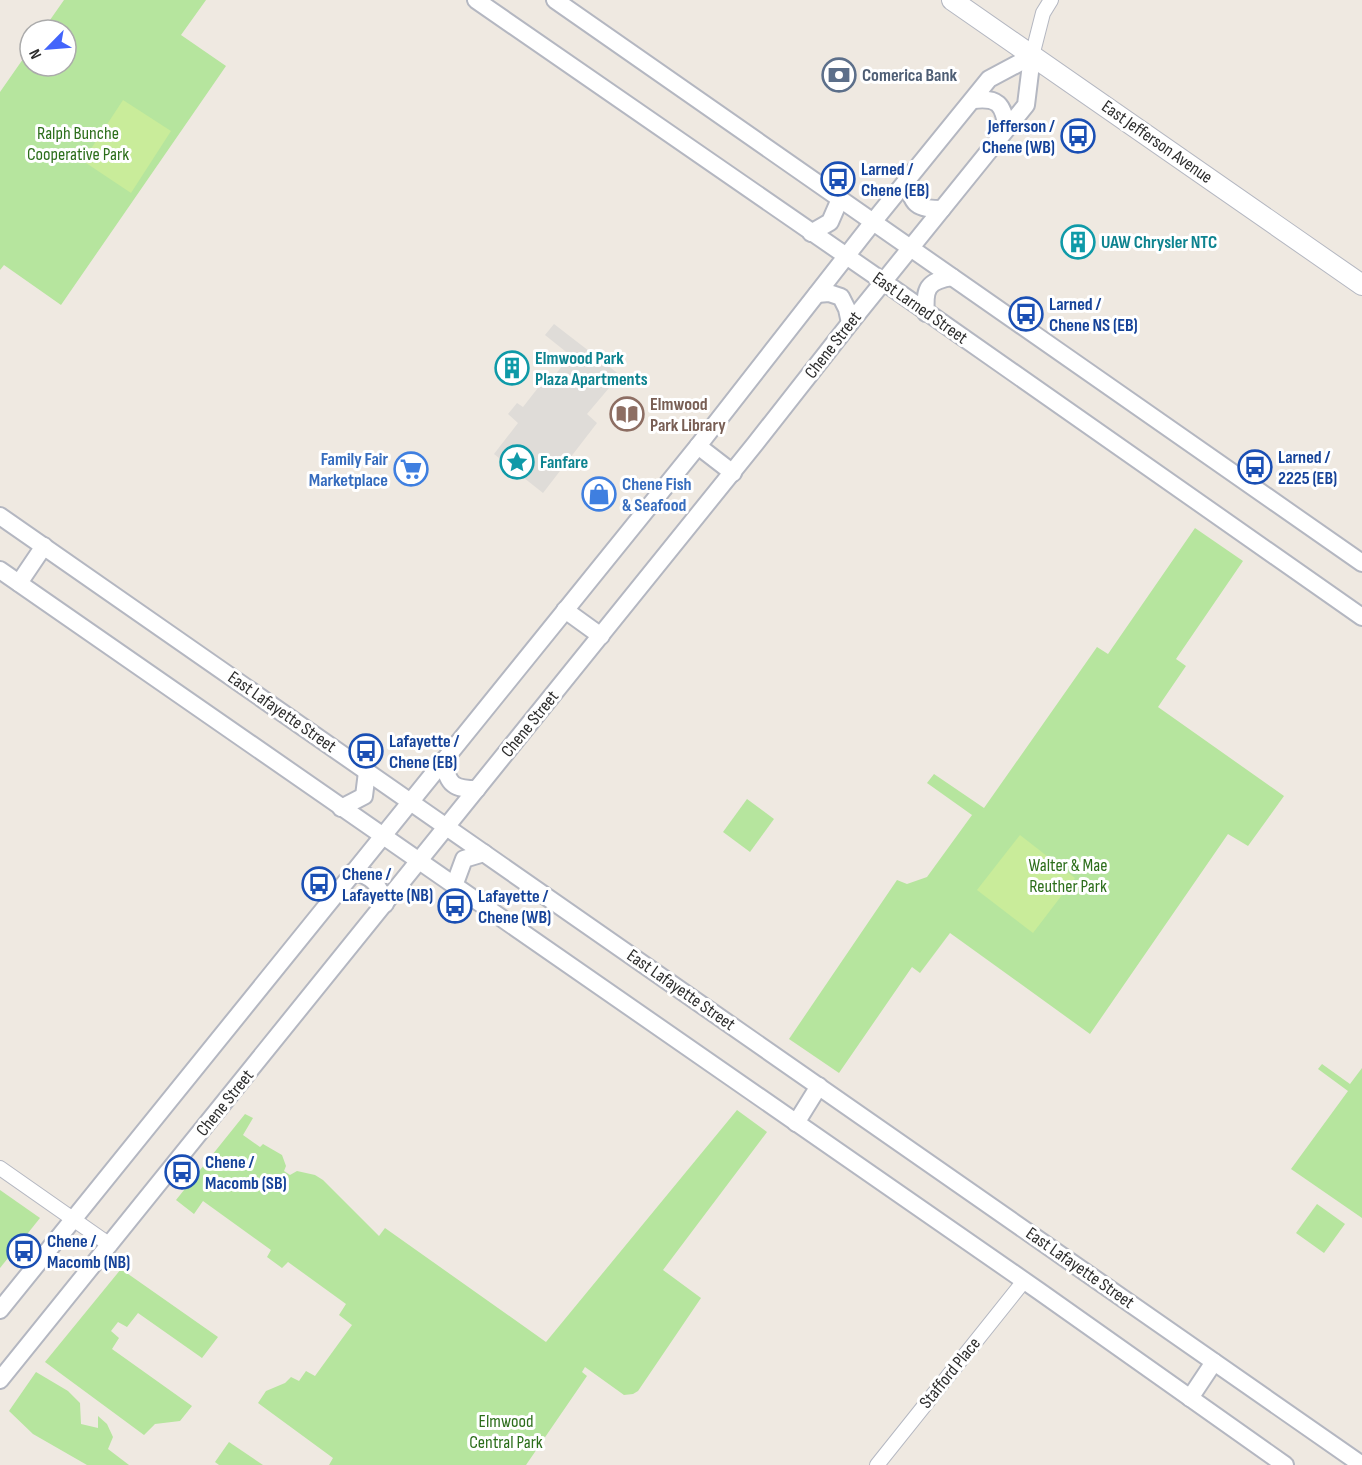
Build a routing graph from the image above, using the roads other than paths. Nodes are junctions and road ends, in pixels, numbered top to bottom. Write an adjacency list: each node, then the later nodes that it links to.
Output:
1 (476, 0): 12 (street, East Larned Street)
2 (555, 0): 9 (street)
3 (952, 0): 5 (main road, East Jefferson Avenue)
4 (1051, 0): 5 (street, Chene Street)
5 (1032, 56): 6 (street); 7 (street, Chene Street); 17 (main road, East Jefferson Avenue)
6 (973, 100): 7 (street); 8 (street)
7 (1007, 128): 10 (street, Chene Street)
8 (909, 180): 10 (street); 11 (street)
9 (840, 199): 11 (street); 12 (street)
10 (942, 209): 13 (street, Chene Street)
11 (873, 222): 13 (street); 14 (street)
12 (811, 233): 14 (street, East Larned Street)
13 (911, 247): 15 (street); 16 (street, Chene Street)
14 (846, 257): 16 (street, East Larned Street); 18 (street)
15 (952, 277): 19 (street); 25 (street)
16 (884, 282): 19 (street, East Larned Street); 20 (street, Chene Street)
17 (1362, 285)
18 (817, 294): 20 (street); 21 (street)
19 (926, 313): 29 (street, East Larned Street)
20 (850, 323): 22 (street, Chene Street)
21 (698, 446): 22 (street); 28 (street)
22 (733, 473): 30 (street, Chene Street)
23 (0, 516): 24 (street, East Lafayette Street)
24 (44, 546): 27 (street); 32 (street, East Lafayette Street)
25 (1362, 563)
26 (0, 570): 27 (street)
27 (19, 583): 35 (street)
28 (565, 610): 30 (street); 31 (street)
29 (1362, 617)
30 (601, 636): 33 (street, Chene Street)
31 (442, 762): 33 (street); 34 (street)
32 (368, 772): 34 (street, East Lafayette Street); 35 (street)
33 (477, 789): 36 (street, Chene Street)
34 (410, 802): 36 (street, East Lafayette Street); 37 (street)
35 (341, 808): 37 (street)
36 (447, 827): 38 (street, East Lafayette Street); 39 (street, Chene Street)
37 (382, 836): 39 (street); 40 (street)
38 (484, 853): 41 (street); 43 (street, East Lafayette Street)
39 (419, 862): 41 (street); 42 (street, Chene Street)
40 (353, 872): 42 (street); 46 (street)
41 (454, 886): 44 (street)
42 (385, 904): 47 (street, Chene Street)
43 (819, 1086): 44 (street); 50 (street, East Lafayette Street)
44 (796, 1123): 48 (street)
45 (0, 1168): 46 (street)
46 (73, 1220): 47 (street); 49 (street)
47 (110, 1245): 51 (street, Chene Street)
48 (1024, 1281): 52 (street); 53 (street, Stafford Place)
49 (0, 1310)
50 (1214, 1362): 52 (street); 55 (street, East Lafayette Street)
51 (0, 1380)
52 (1190, 1398): 54 (street)
53 (877, 1465)
54 (1285, 1465)
55 (1362, 1465)

